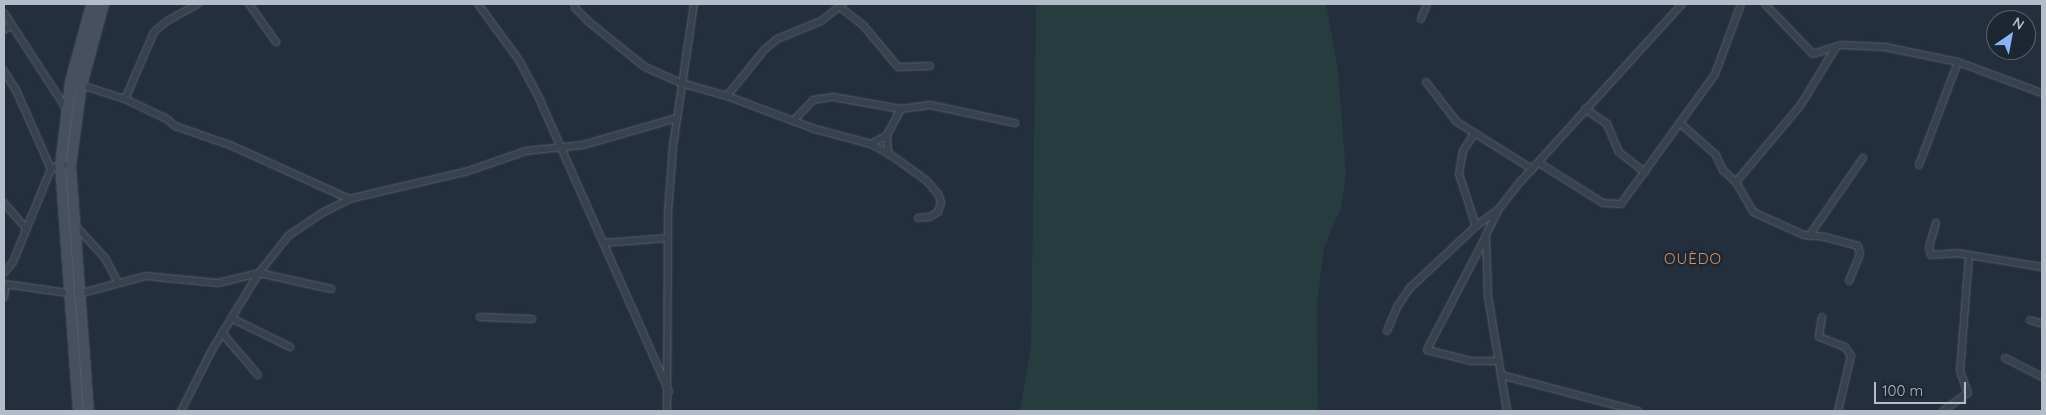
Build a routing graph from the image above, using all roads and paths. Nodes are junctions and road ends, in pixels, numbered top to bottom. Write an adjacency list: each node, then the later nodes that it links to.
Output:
1 (91, 4): 28 (street)
2 (103, 4): 24 (street)
3 (198, 4): 27 (street)
4 (249, 4): 17 (street)
5 (478, 4): 38 (street)
6 (575, 4): 23 (street)
7 (694, 4): 23 (street)
8 (1426, 4): 14 (street)
9 (1682, 4): 30 (street)
10 (1741, 4): 34 (street)
11 (1765, 4): 18 (street)
12 (842, 6): 20 (street); 26 (street)
13 (4, 13): 15 (street)
14 (1421, 19)
15 (11, 25): 16 (street); 28 (street)
16 (4, 30)
17 (276, 42)
18 (1836, 47): 19 (street); 48 (street)
19 (1958, 62): 25 (street); 43 (street)
20 (930, 66)
21 (4, 71): 45 (street)
22 (1426, 82): 35 (street)
23 (681, 83): 26 (street); 31 (street)
24 (81, 85): 27 (street); 44 (street)
25 (2042, 93)
26 (726, 96): 32 (street)
27 (125, 99): 49 (street)
28 (66, 108): 42 (street)
29 (901, 109): 32 (street); 33 (street); 36 (street)
30 (1585, 109): 41 (street); 47 (street)
31 (677, 118): 38 (street); 59 (street)
32 (794, 120): 37 (street)
33 (1015, 123)
34 (1680, 123): 47 (street); 48 (street)
35 (1474, 134): 46 (street); 55 (street)
36 (887, 135): 37 (street); 39 (street)
37 (871, 144): 39 (street)
38 (559, 145): 49 (street); 60 (street)
39 (888, 154): 52 (street)
40 (1863, 158): 58 (street)
41 (1539, 163): 46 (street); 47 (street)
42 (60, 165): 44 (street); 45 (street); 69 (street)
43 (1919, 165)
44 (70, 166): 53 (street)
45 (51, 169): 56 (street)
46 (1532, 169): 51 (street)
47 (1645, 172)
48 (1736, 182): 58 (street)
49 (349, 199): 64 (street)
50 (4, 203): 56 (street)
51 (1498, 210): 55 (street); 57 (street)
52 (918, 218)
53 (73, 222): 66 (street); 70 (street)
54 (1936, 222): 61 (street)
55 (1476, 226): 78 (street)
56 (26, 228): 63 (street)
57 (1486, 235): 82 (street); 82 (street)
58 (1808, 236): 65 (street)
59 (668, 238): 60 (street); 86 (street)
60 (603, 243): 86 (street)
61 (1969, 256): 62 (street); 94 (street)
62 (2042, 267)
63 (4, 273)
64 (259, 274): 66 (street); 68 (street); 74 (street)
65 (1849, 281)
66 (117, 282): 70 (street)
67 (5, 284): 69 (street); 71 (street)
68 (331, 289)
69 (68, 293): 87 (street)
70 (78, 294): 88 (street)
71 (4, 297)
72 (480, 316): 75 (street)
73 (1822, 317): 93 (street)
74 (231, 318): 79 (street); 80 (street)
75 (532, 319)
76 (2030, 320): 77 (street)
77 (2042, 324)
78 (1387, 331)
79 (222, 333): 83 (street); 89 (street)
80 (290, 347)
81 (2005, 358): 85 (street)
82 (1498, 361): 84 (street)
83 (258, 375)
84 (1500, 375): 91 (street); 92 (street)
85 (2042, 378)
86 (669, 391): 90 (street)
87 (78, 411)
88 (88, 411)
89 (181, 411)
90 (667, 411)
91 (1507, 411)
92 (1638, 411)
93 (1838, 411)
94 (1943, 411)

